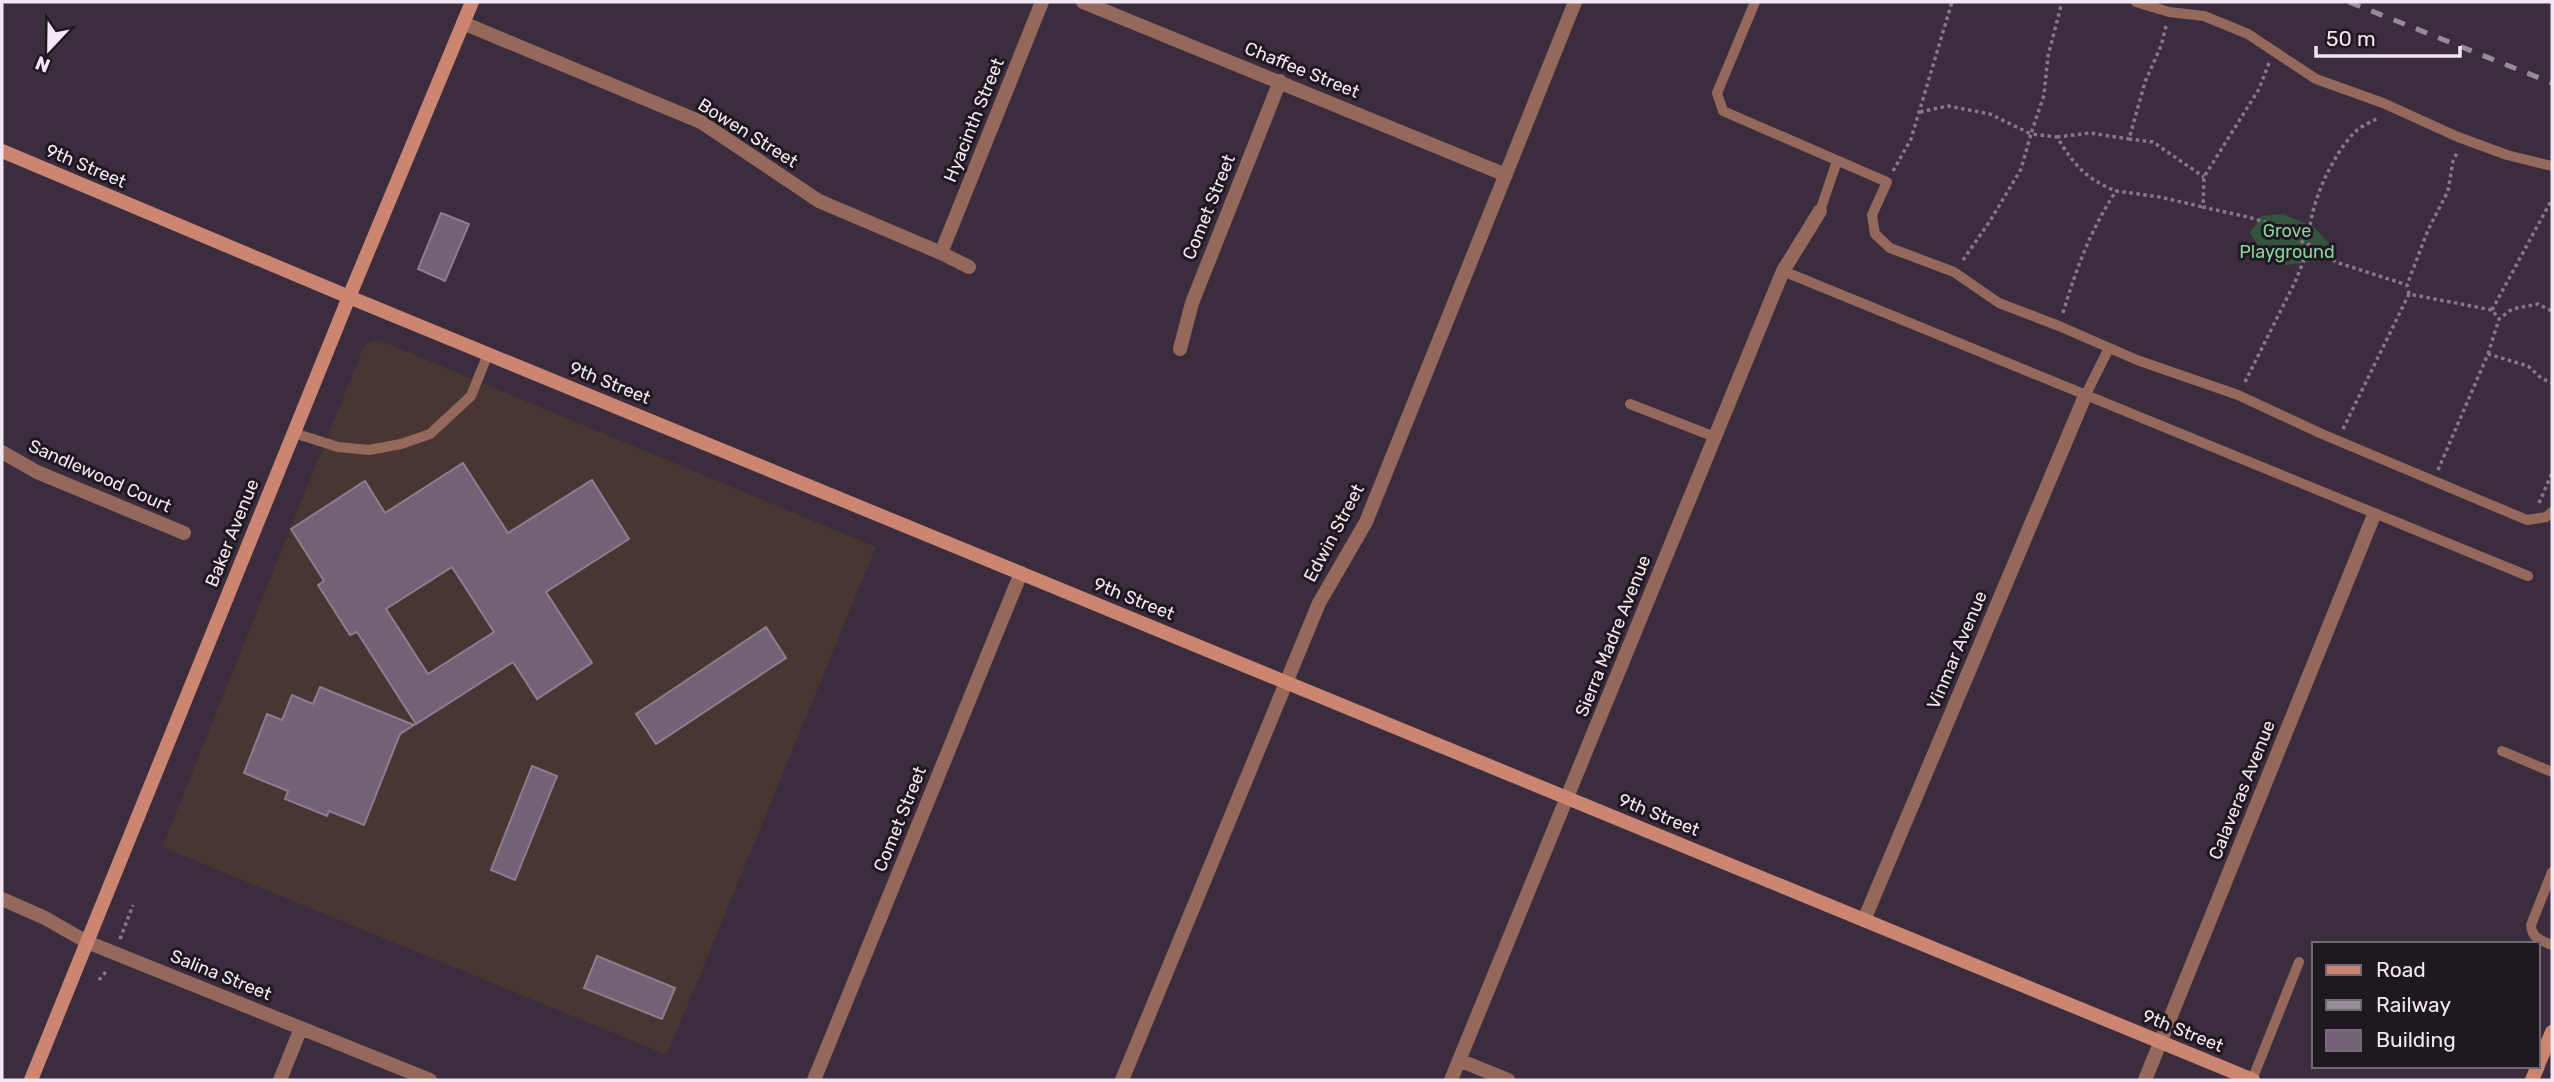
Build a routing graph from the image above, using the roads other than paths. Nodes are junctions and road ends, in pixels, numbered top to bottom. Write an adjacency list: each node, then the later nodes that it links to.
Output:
1 (471, 2): 7 (street, Baker Avenue)
2 (1042, 2): 14 (street, Hyacinth Street)
3 (1083, 2): 8 (street, Chaffee Street)
4 (1575, 2): 12 (street, Edwin Street)
5 (1755, 2): 10 (lane)
6 (2136, 2): 11 (lane)
7 (463, 23): 14 (street, Bowen Street); 17 (street, Baker Avenue)
8 (1280, 81): 12 (street, Chaffee Street); 19 (street, Comet Street)
9 (2, 151): 17 (street, 9th Street)
10 (1837, 161): 13 (lane); 18 (lane)
11 (2552, 166)
12 (1506, 174): 31 (street, Edwin Street)
13 (1820, 211): 16 (street, Sierra Madre Avenue)
14 (941, 253): 15 (street, Bowen Street)
15 (969, 267)
16 (1783, 271): 21 (lane); 24 (street, Sierra Madre Avenue)
17 (349, 297): 20 (street, 9th Street); 23 (street, Baker Avenue)
18 (2109, 348): 21 (lane); 26 (lane)
19 (1180, 349)
20 (488, 354): 23 (lane); 29 (street, 9th Street)
21 (2085, 396): 27 (lane); 37 (street, Vinmar Avenue)
22 (1629, 404): 24 (lane)
23 (294, 433): 38 (street, Baker Avenue)
24 (1715, 437): 34 (street, Sierra Madre Avenue)
25 (2, 452): 28 (street, Sandlewood Court)
26 (2552, 512)
27 (2374, 514): 30 (lane); 43 (street, Calaveras Avenue)
28 (184, 533)
29 (1021, 573): 31 (street, 9th Street); 49 (street, Comet Street)
30 (2528, 576)
31 (1285, 682): 34 (street, 9th Street); 50 (street, Edwin Street)
32 (2502, 751): 33 (lane)
33 (2552, 772)
34 (1567, 798): 37 (street, 9th Street); 44 (street, Sierra Madre Avenue)
35 (2552, 872): 39 (lane)
36 (2, 899): 38 (street, Salina Street)
37 (1864, 920): 43 (street, 9th Street)
38 (87, 942): 41 (street, Salina Street); 46 (street, Baker Avenue)
39 (2552, 945)
40 (2299, 962): 54 (lane)
41 (301, 1028): 47 (street); 48 (street, Salina Street)
42 (2552, 1032): 45 (street)
43 (2161, 1042): 53 (street, Calaveras Avenue); 54 (street, 9th Street)
44 (1459, 1060): 51 (street, Sierra Madre Avenue); 52 (street)
45 (2540, 1061)
46 (31, 1080)
47 (280, 1080)
48 (430, 1080)
49 (814, 1080)
50 (1122, 1080)
51 (1451, 1080)
52 (1508, 1080)
53 (2145, 1080)
54 (2253, 1080)

